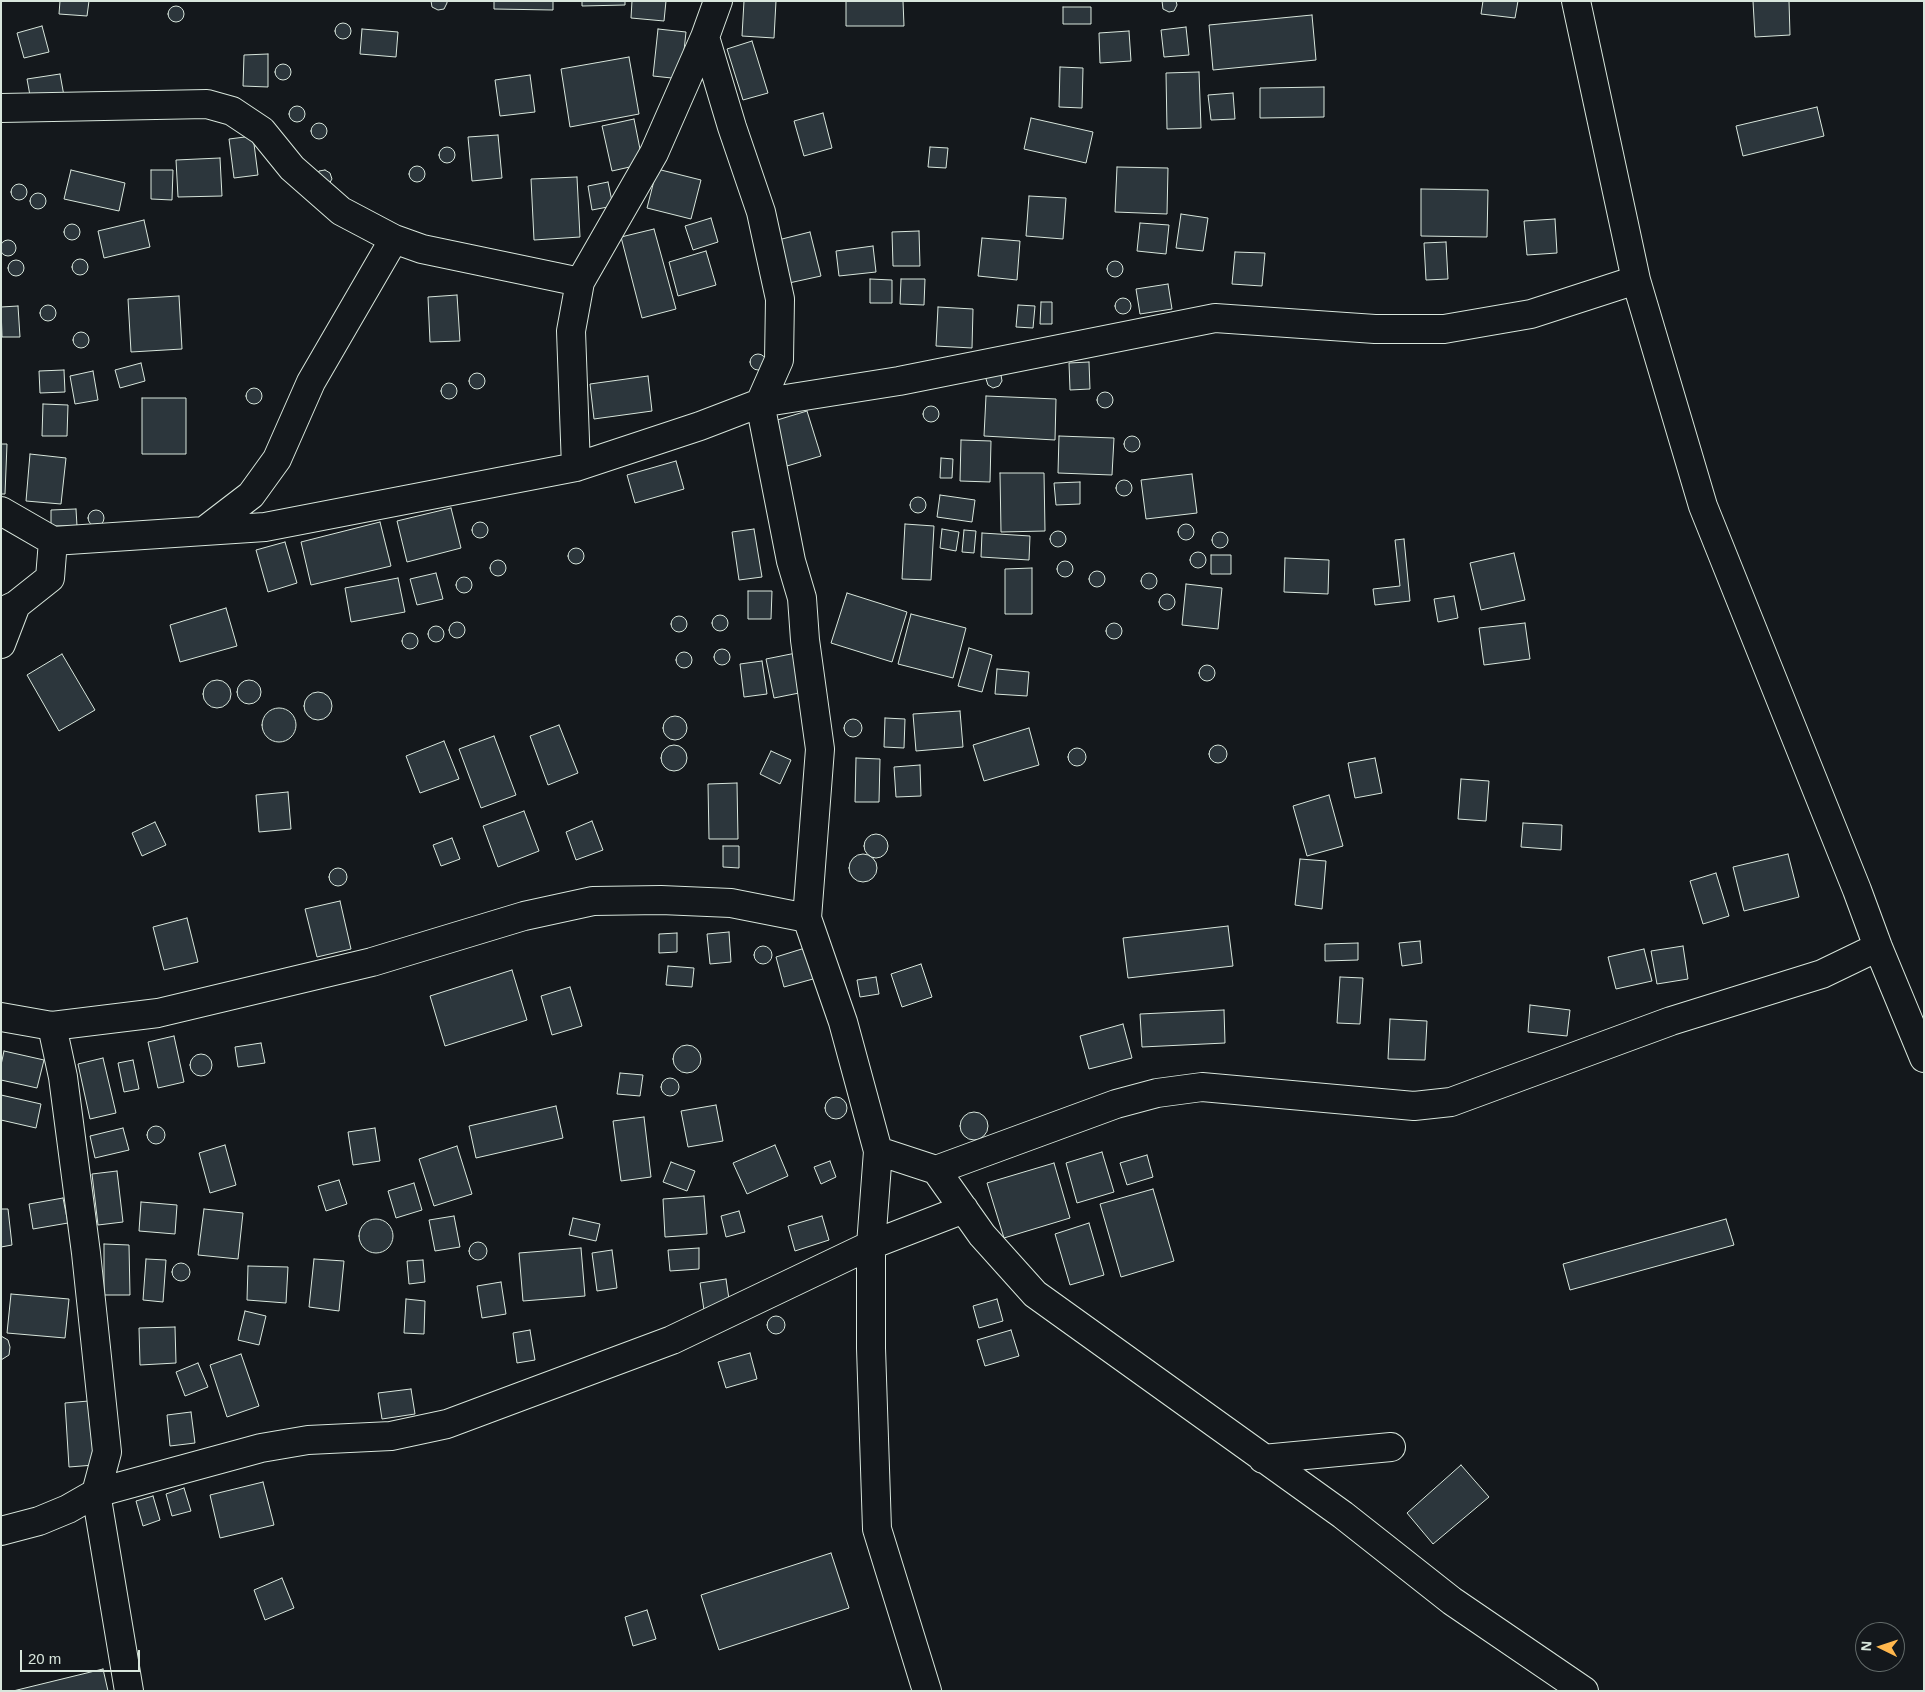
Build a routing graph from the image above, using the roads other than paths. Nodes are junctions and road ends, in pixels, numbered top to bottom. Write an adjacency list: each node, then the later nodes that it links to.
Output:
1 (718, 1): 3 (street)
2 (1576, 1): 6 (street)
3 (705, 37): 7 (street); 8 (street)
4 (1, 108): 5 (street)
5 (394, 239): 7 (street); 11 (street)
6 (1636, 280): 8 (street); 16 (street)
7 (580, 282): 9 (street)
8 (760, 403): 9 (street); 15 (street)
9 (576, 467): 11 (street)
10 (1, 511): 12 (street)
11 (204, 531): 12 (street)
12 (53, 540): 13 (street)
13 (9, 609): 14 (street)
14 (1, 644)
15 (807, 918): 18 (street); 20 (street)
16 (1878, 948): 19 (street); 21 (street)
17 (1, 1017): 18 (street)
18 (52, 1026): 26 (street)
19 (1924, 1058)
20 (878, 1151): 21 (street); 23 (street)
21 (936, 1170): 22 (street)
22 (964, 1209): 23 (street); 25 (street)
23 (871, 1245): 26 (street); 29 (street)
24 (1391, 1447): 25 (street)
25 (1263, 1458): 30 (street)
26 (96, 1493): 27 (street); 28 (street)
27 (1, 1531)
28 (129, 1691)
29 (927, 1691)
30 (1584, 1691)

